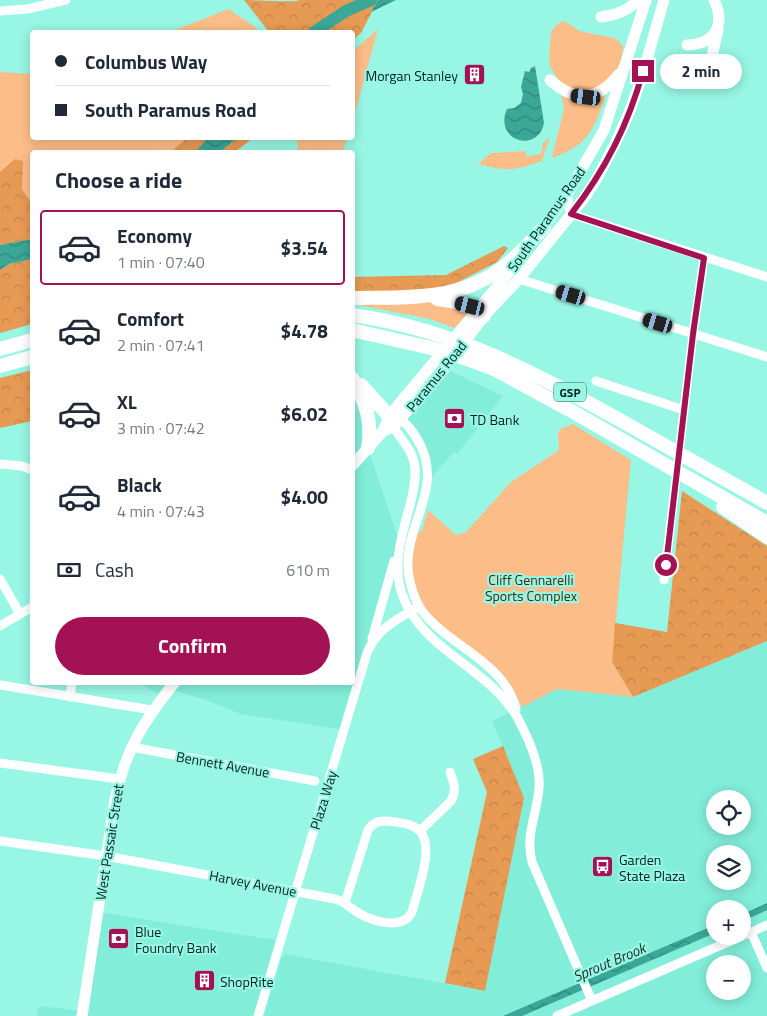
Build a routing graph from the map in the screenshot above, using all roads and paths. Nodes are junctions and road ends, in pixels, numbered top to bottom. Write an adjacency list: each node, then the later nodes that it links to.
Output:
1 (66, 0): 7 (street)
2 (639, 0): 9 (main road)
3 (646, 0): 13 (main road, South Paramus Road)
4 (664, 0): 8 (main road)
5 (673, 0): 8 (main road)
6 (714, 0): 10 (main road)
7 (0, 11)
8 (661, 13): 16 (main road, South Paramus Road)
9 (601, 17)
10 (719, 26): 11 (main road); 12 (main road)
11 (687, 46)
12 (712, 56)
13 (624, 69): 14 (main road); 15 (main road, South Paramus Road)
14 (550, 80)
15 (568, 193): 16 (street); 17 (main road, South Paramus Road)
16 (571, 214): 18 (street); 20 (main road, South Paramus Road)
17 (544, 227): 21 (highway); 23 (main road, South Paramus Road)
18 (704, 258): 19 (street); 26 (street)
19 (767, 278)
20 (519, 279): 23 (main road, South Paramus Road); 26 (street)
21 (407, 297): 22 (highway); 23 (highway)
22 (355, 298)
23 (481, 313): 37 (main road, Paramus Road)
24 (355, 316): 29 (highway, GSP)
25 (355, 331): 29 (highway, GSP)
26 (693, 334): 30 (street); 36 (street)
27 (30, 341): 28 (highway)
28 (0, 349)
29 (470, 353): 42 (highway, GSP); 43 (highway, GSP)
30 (767, 357)
31 (30, 358): 32 (highway)
32 (3, 365)
33 (355, 380): 37 (highway)
34 (596, 381): 36 (street)
35 (355, 383): 38 (highway)
36 (684, 410): 48 (street)
37 (392, 423): 38 (main road, Paramus Road); 46 (street); 49 (street)
38 (368, 448): 39 (main road, Paramus Road)
39 (355, 463)
40 (0, 464): 41 (street)
41 (30, 469)
42 (693, 484): 44 (highway); 45 (highway)
43 (767, 502)
44 (767, 523)
45 (767, 537)
46 (400, 544): 51 (street); 54 (street)
47 (0, 579): 52 (street)
48 (664, 580)
49 (419, 606): 51 (street, Plaza Way); 55 (street)
50 (30, 608): 52 (street)
51 (410, 612): 54 (street, Plaza Way); 56 (street)
52 (20, 614): 53 (street)
53 (0, 626)
54 (367, 653): 71 (street, Plaza Way)
55 (471, 654): 56 (street); 62 (street)
56 (464, 663): 62 (street)
57 (0, 685): 60 (street)
58 (72, 685): 60 (street)
59 (172, 685): 61 (main road, West Passaic Street)
60 (70, 697): 61 (street)
61 (152, 710): 63 (main road, West Passaic Street)
62 (518, 719): 79 (street)
63 (131, 747): 66 (main road, West Passaic Street); 67 (street, Bennett Avenue)
64 (0, 763): 66 (street)
65 (450, 772): 68 (street)
66 (119, 779): 70 (main road, West Passaic Street)
67 (315, 780)
68 (420, 831): 72 (street); 72 (street, Harvey Avenue)
69 (0, 841): 70 (street, Harvey Avenue)
70 (106, 856): 71 (street, Harvey Avenue); 80 (main road, West Passaic Street)
71 (296, 891): 72 (street, Harvey Avenue); 81 (street, Plaza Way)
72 (345, 903)
73 (767, 920): 74 (street)
74 (764, 927): 75 (street)
75 (751, 932)
76 (751, 944): 78 (street)
77 (722, 945): 79 (street)
78 (767, 968)
79 (592, 1001): 82 (street)
80 (82, 1016)
81 (258, 1016)
82 (557, 1016)

